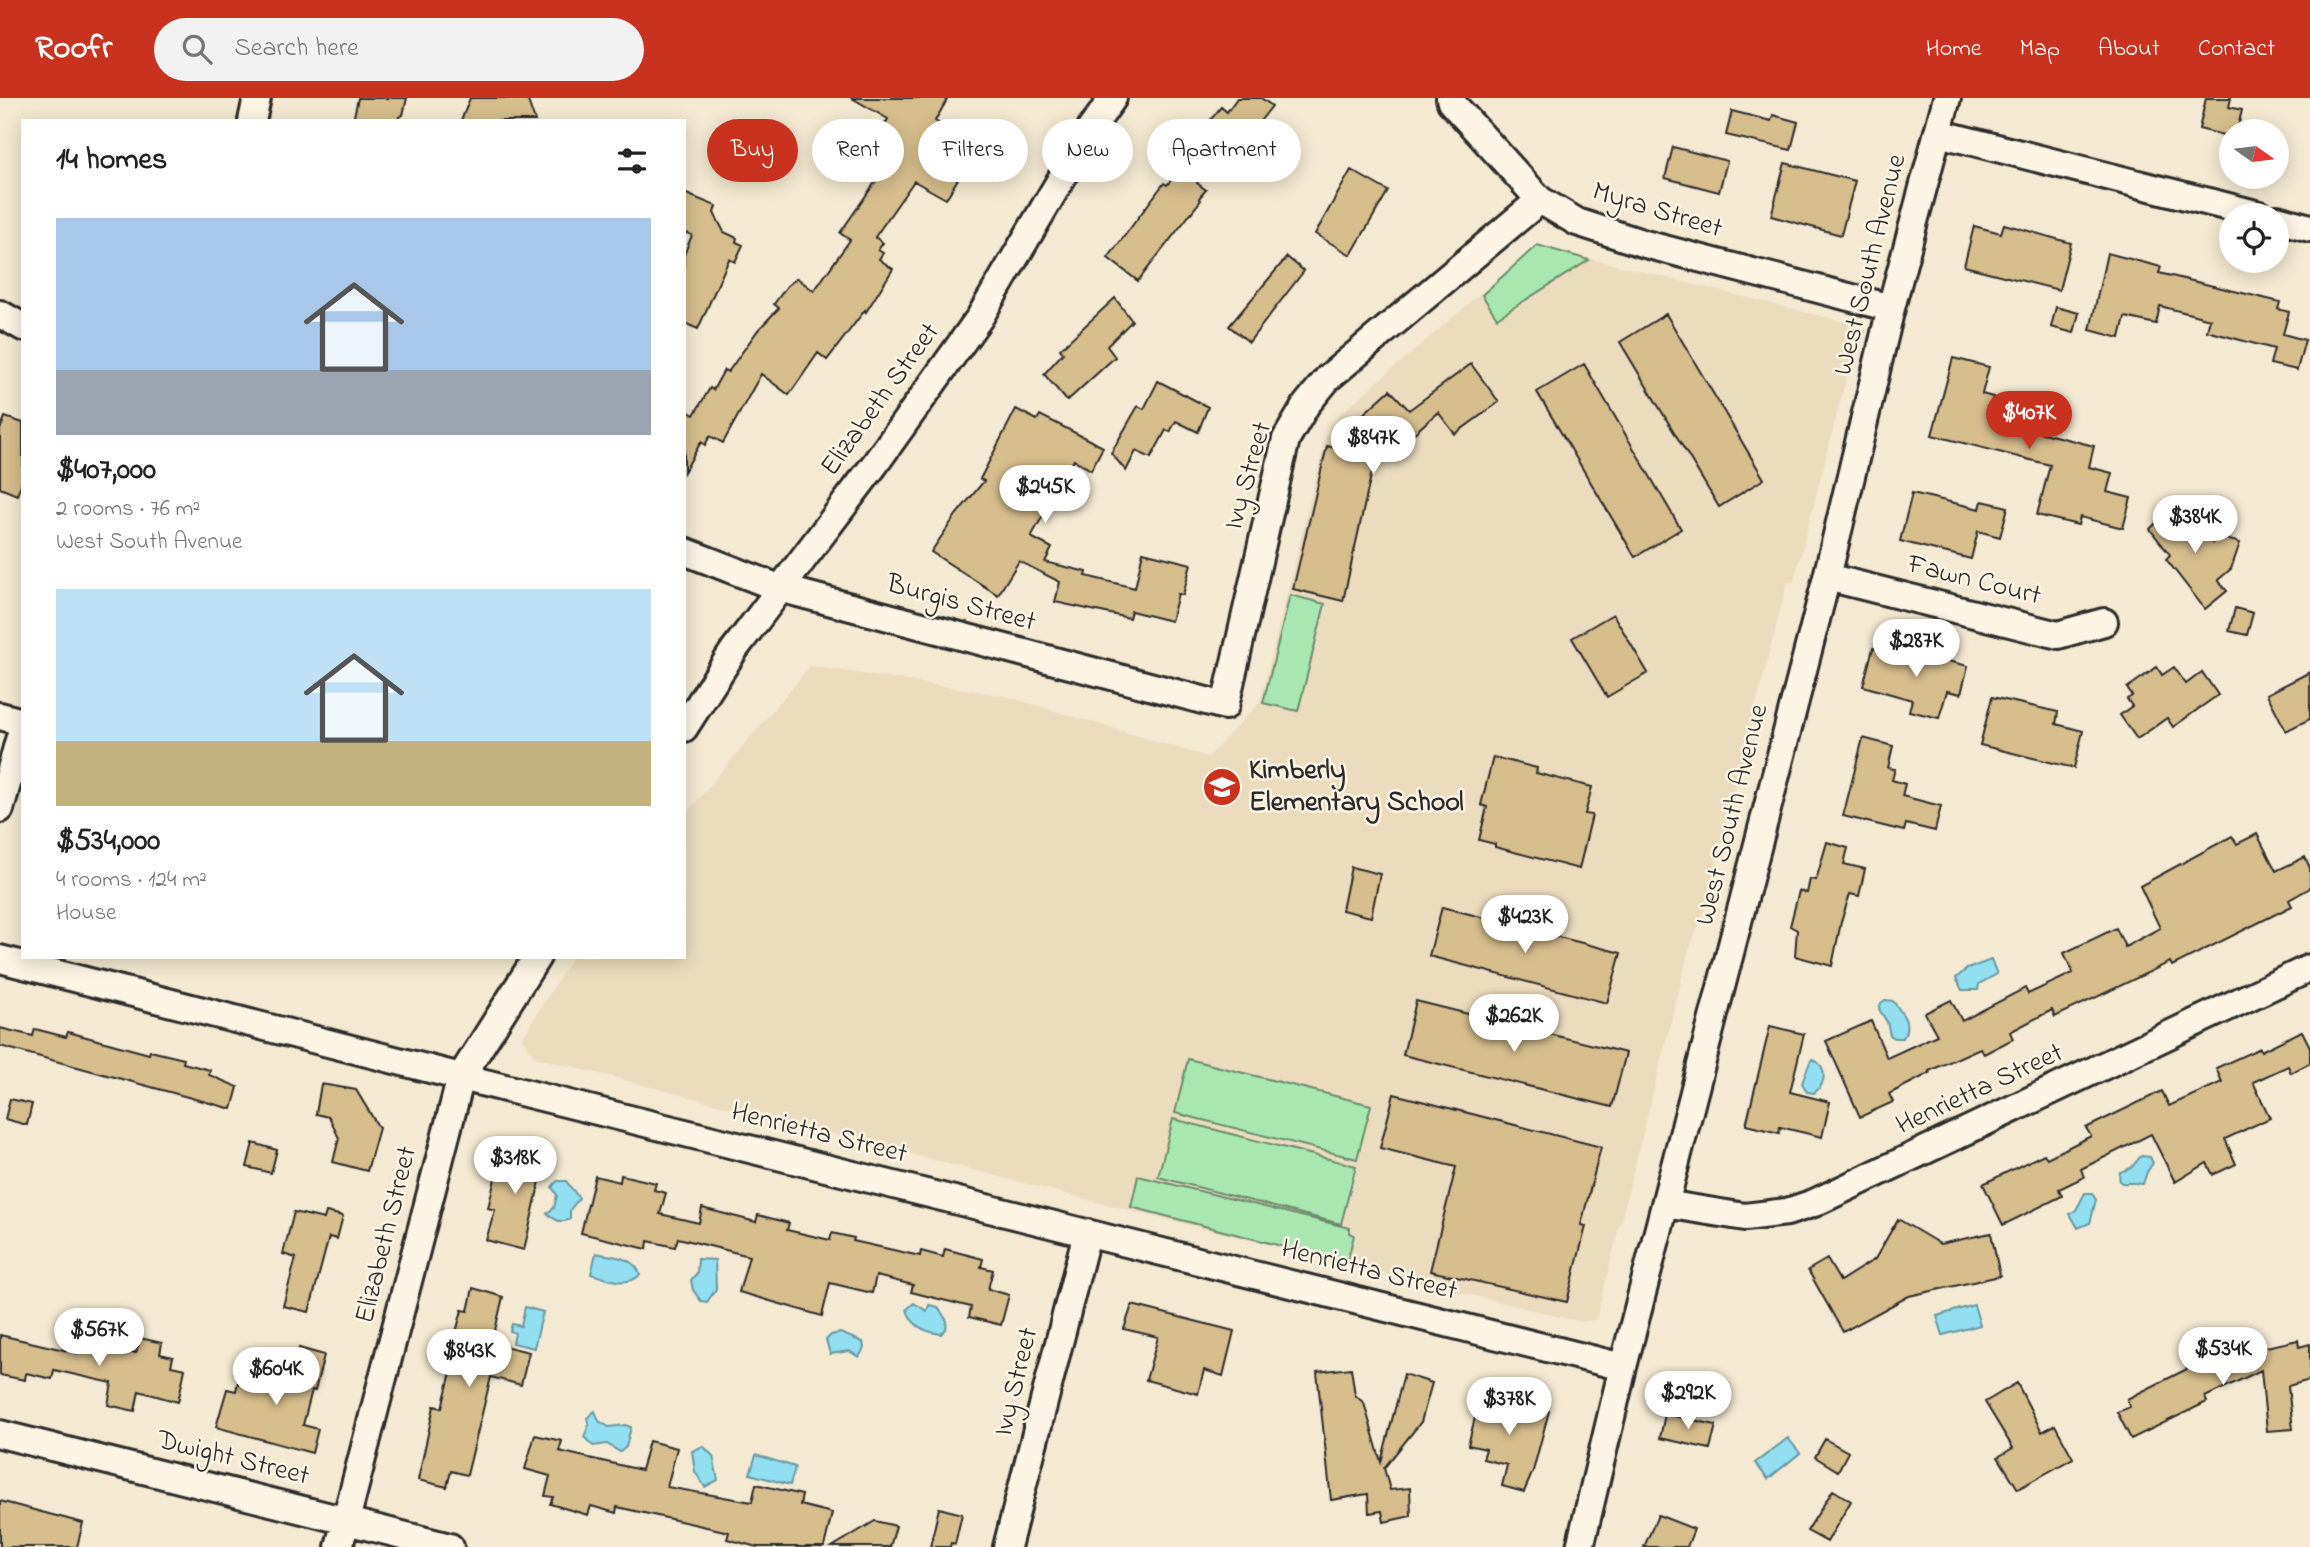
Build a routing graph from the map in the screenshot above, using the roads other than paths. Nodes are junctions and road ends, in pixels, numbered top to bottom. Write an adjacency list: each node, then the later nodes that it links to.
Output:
1 (257, 98): 5 (street)
2 (1112, 98): 16 (street, Elizabeth Street)
3 (1450, 98): 7 (street, Myra Street)
4 (1947, 98): 6 (street, West South Avenue)
5 (252, 119)
6 (1938, 133): 8 (street); 11 (street, West South Avenue)
7 (1540, 200): 11 (street, Myra Street); 18 (street, Ivy Street)
8 (2219, 205)
9 (2289, 222): 10 (street)
10 (2310, 228)
11 (1891, 308): 15 (street, West South Avenue)
12 (0, 314): 13 (street)
13 (21, 326)
14 (686, 552): 16 (street, Burgis Street)
15 (1827, 577): 17 (street, Fawn Court); 28 (street, West South Avenue)
16 (779, 588): 18 (street, Burgis Street); 21 (street, Elizabeth Street)
17 (2104, 622)
18 (1225, 706)
19 (0, 716): 20 (street)
20 (21, 723)
21 (686, 725)
22 (21, 731): 23 (street)
23 (0, 809)
24 (0, 959): 27 (street, Henrietta Street)
25 (536, 959): 27 (street, Elizabeth Street)
26 (2310, 968): 28 (street, Henrietta Street)
27 (461, 1077): 29 (street, Henrietta Street); 32 (street, Elizabeth Street)
28 (1665, 1204): 30 (street, West South Avenue)
29 (1087, 1233): 30 (street, Henrietta Street); 35 (street, Ivy Street)
30 (1623, 1367): 36 (street, West South Avenue)
31 (0, 1434): 32 (street, Dwight Street)
32 (346, 1520): 33 (street, Elizabeth Street); 34 (street, Dwight Street)
33 (339, 1547)
34 (450, 1547)
35 (1007, 1547)
36 (1580, 1547)

